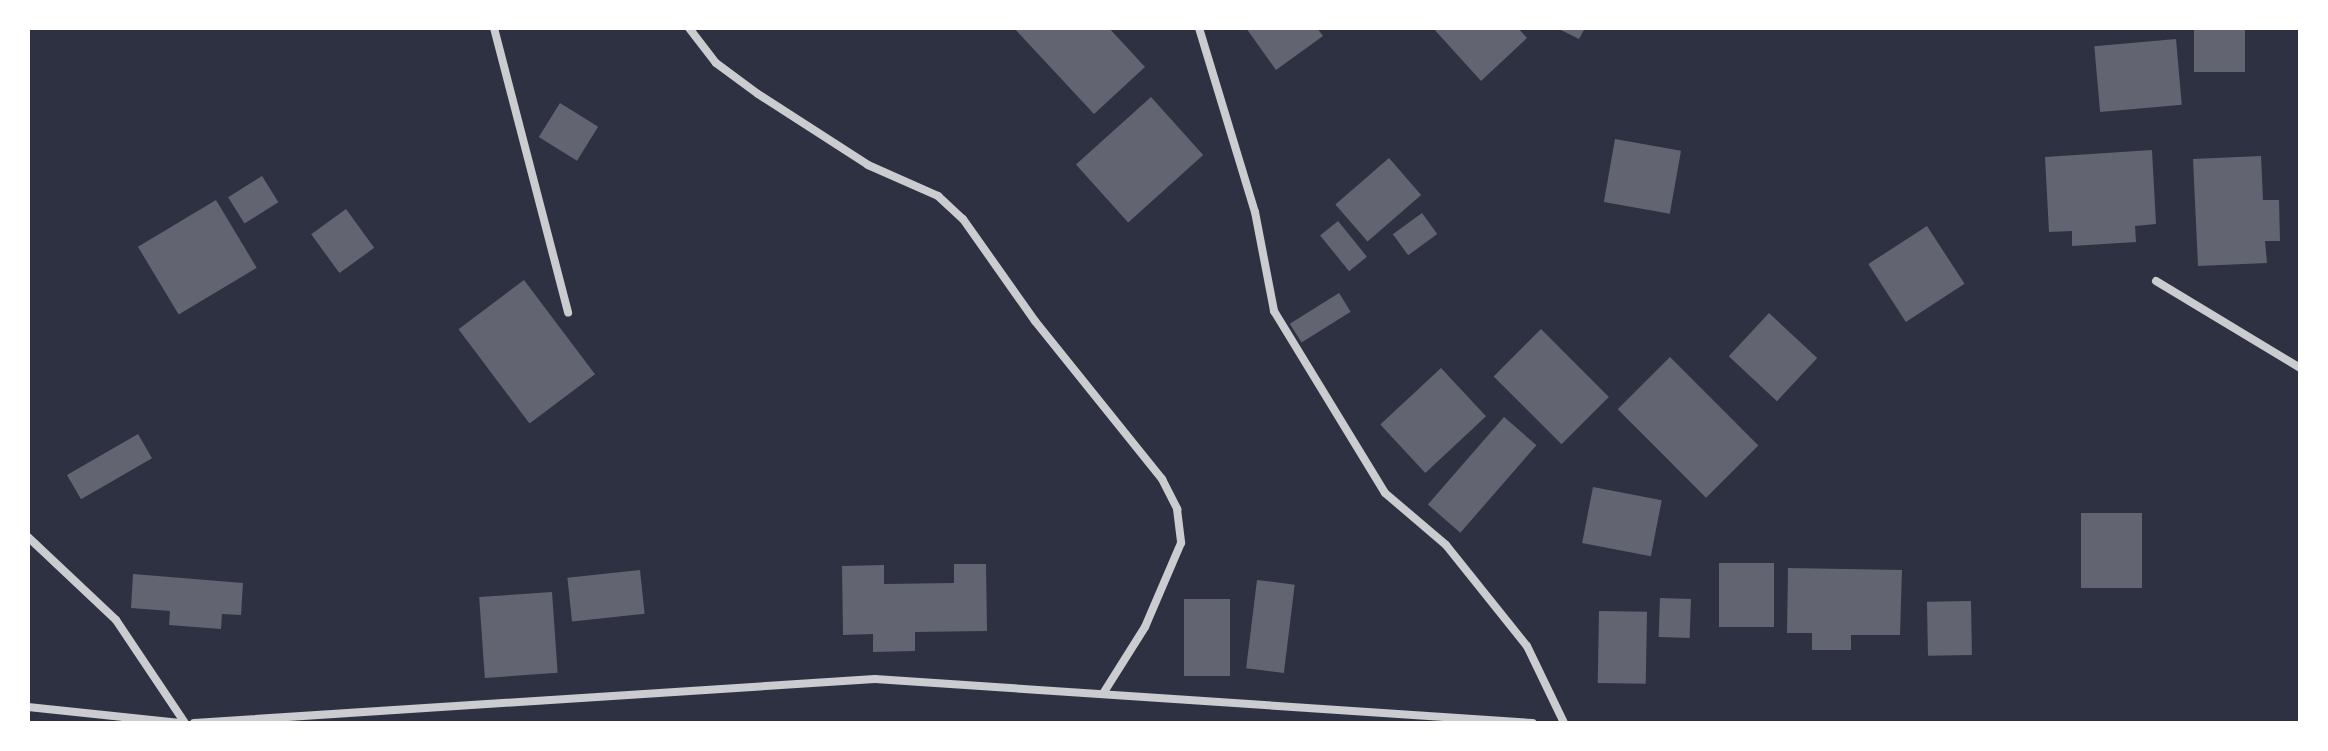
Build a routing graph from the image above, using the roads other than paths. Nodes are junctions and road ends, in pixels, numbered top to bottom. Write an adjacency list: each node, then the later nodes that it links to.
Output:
1 (494, 28): 5 (street)
2 (689, 28): 8 (street)
3 (1199, 28): 13 (street)
4 (2156, 281): 6 (street)
5 (568, 313)
6 (2300, 368)
7 (28, 537): 10 (street)
8 (1104, 692): 11 (street); 12 (street)
9 (28, 707): 10 (street)
10 (183, 723)
11 (194, 723)
12 (1533, 723)
13 (1564, 723)

